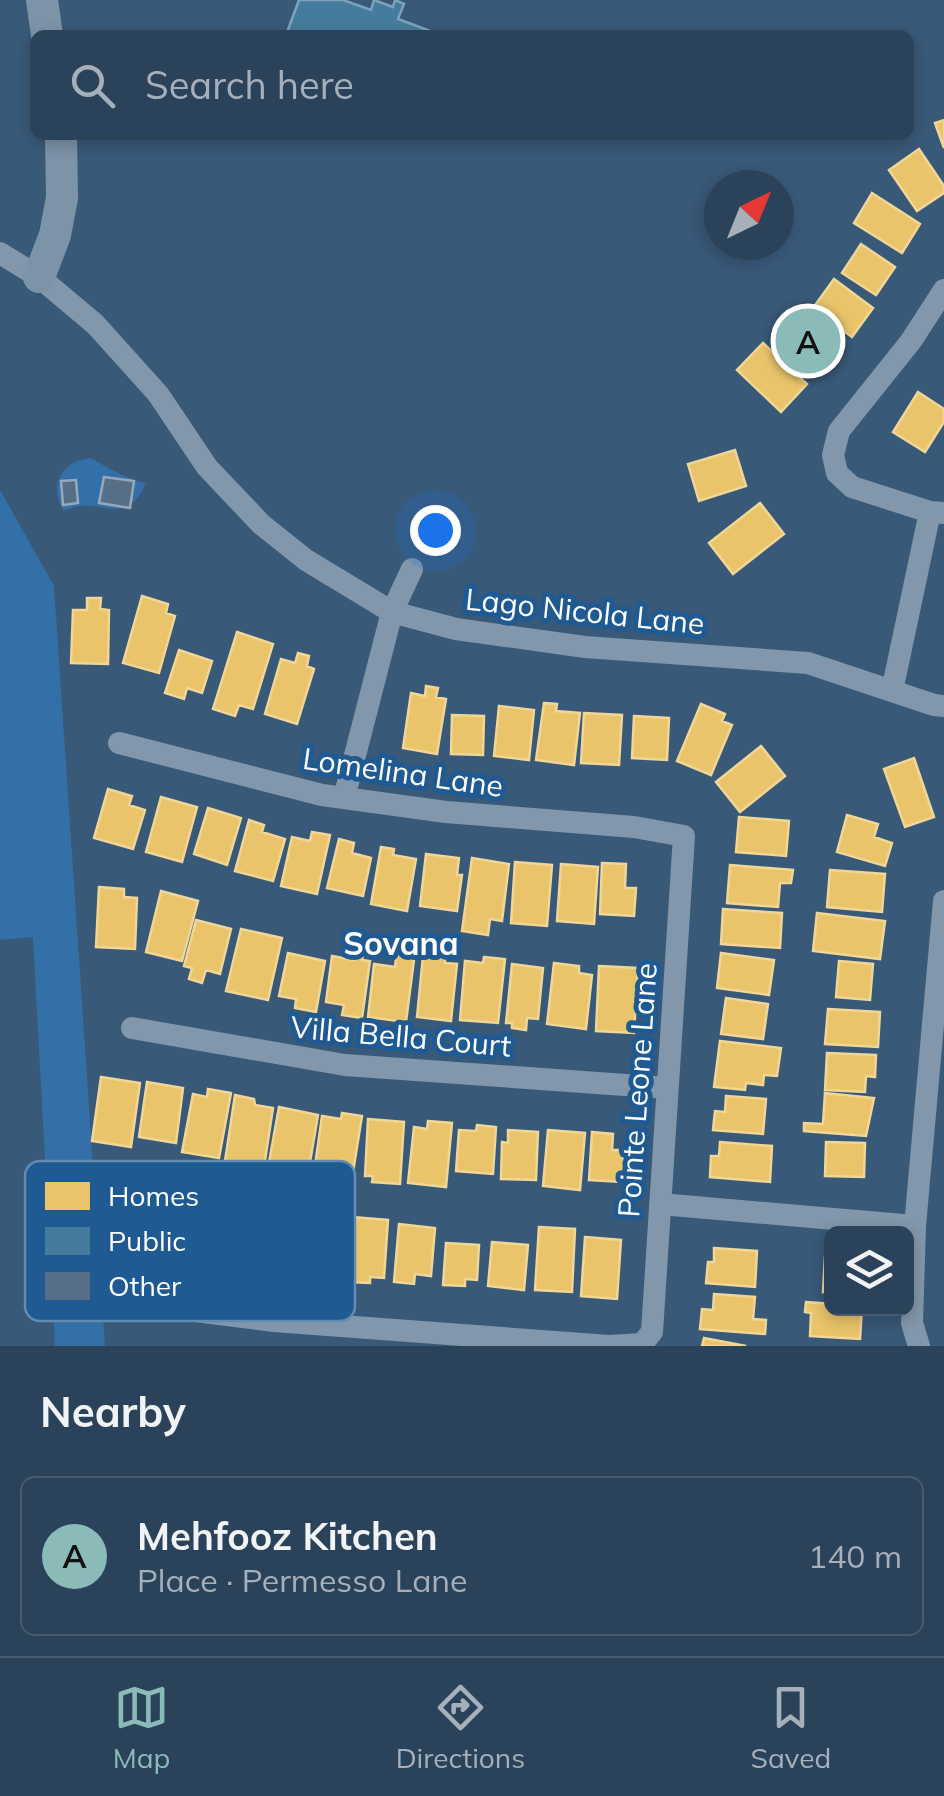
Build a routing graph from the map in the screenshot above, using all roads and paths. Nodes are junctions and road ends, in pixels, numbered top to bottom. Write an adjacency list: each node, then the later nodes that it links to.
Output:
1 (42, 0): 2 (street)
2 (46, 30)
3 (61, 140): 5 (street)
4 (0, 254): 5 (street, Lago Nicola Lane)
5 (39, 277): 9 (street, Lago Nicola Lane)
6 (944, 290): 7 (street)
7 (937, 512): 10 (street)
8 (412, 569): 9 (street)
9 (392, 612): 10 (street, Lago Nicola Lane); 13 (street)
10 (892, 691): 11 (street, Lago Nicola Lane)
11 (944, 706)
12 (119, 743): 13 (street, Lomelina Lane)
13 (344, 798): 14 (street, Lomelina Lane)
14 (684, 836): 17 (street, Pointe Leone Lane)
15 (944, 901): 19 (street)
16 (132, 1028): 17 (street, Villa Bella Court)
17 (667, 1088): 18 (street, Pointe Leone Lane)
18 (660, 1204): 19 (street); 21 (street, Pointe Leone Lane)
19 (915, 1226): 23 (street)
20 (274, 1321): 22 (street, Pointe Leone Lane)
21 (609, 1346)
22 (609, 1346)
23 (920, 1346)

